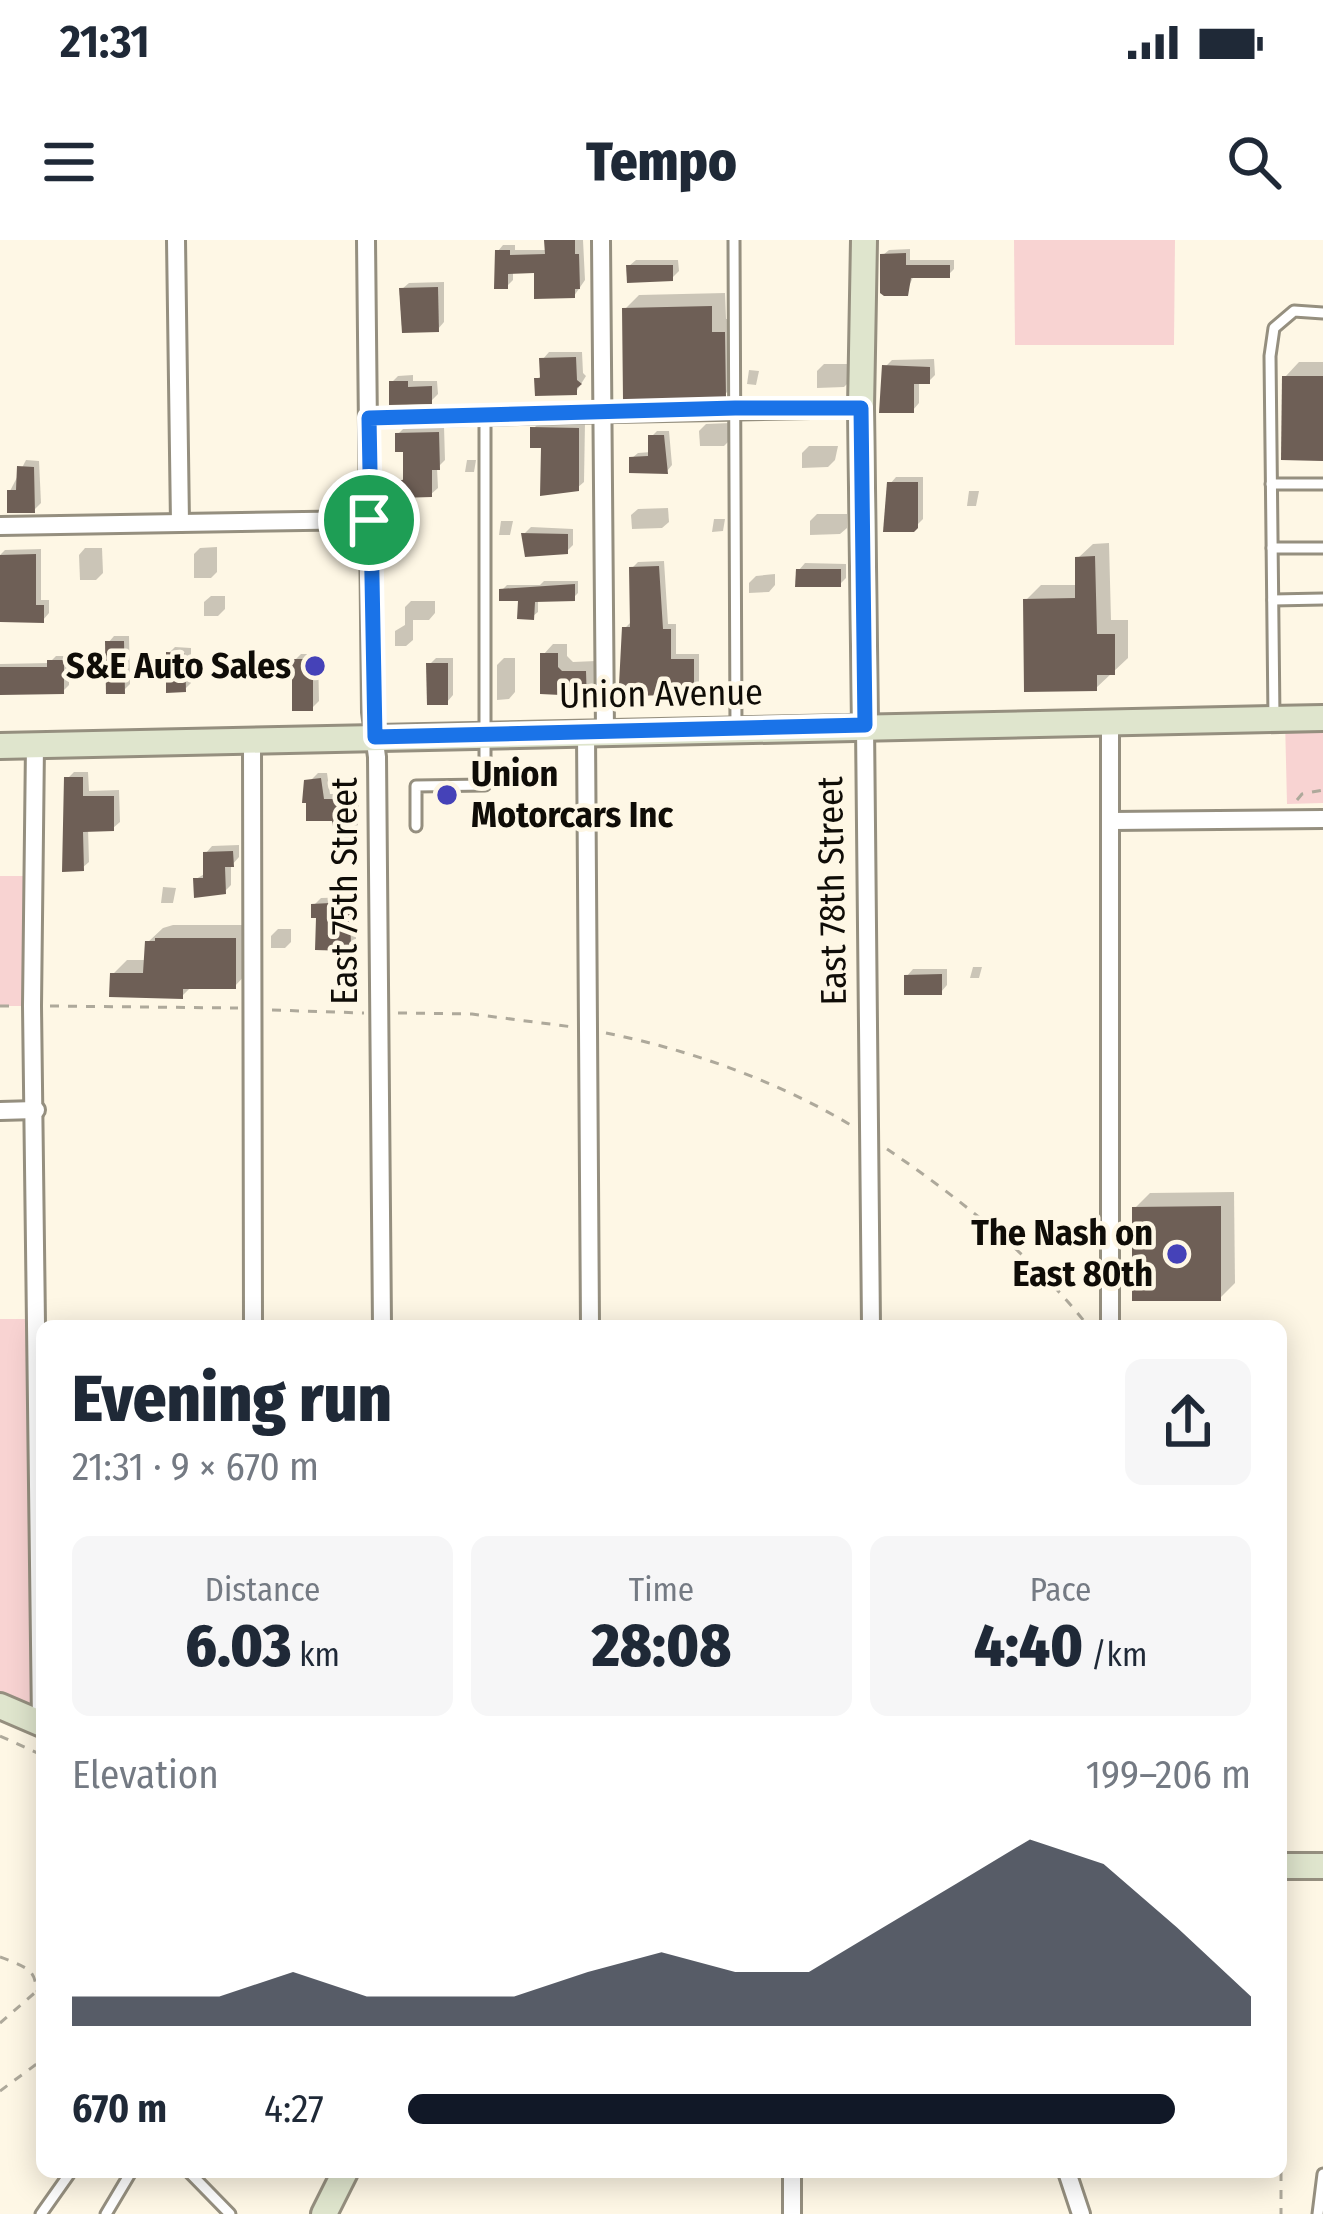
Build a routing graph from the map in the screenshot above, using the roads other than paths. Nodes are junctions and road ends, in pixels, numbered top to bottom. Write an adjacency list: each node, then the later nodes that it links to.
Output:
1 (176, 240): 15 (street)
2 (366, 240): 11 (street, East 75th Street)
3 (601, 240): 9 (street)
4 (734, 240): 7 (lane)
5 (864, 240): 8 (main road, East 78th Street)
6 (1323, 313): 12 (lane)
7 (735, 408): 8 (street); 9 (street); 25 (lane)
8 (861, 408): 24 (main road, East 78th Street)
9 (602, 413): 10 (street); 26 (street)
10 (484, 416): 11 (street); 27 (lane)
11 (369, 418): 14 (street, East 75th Street)
12 (1271, 484): 13 (lane); 17 (lane)
13 (1323, 484)
14 (369, 520): 15 (street); 28 (street, East 75th Street)
15 (180, 524): 16 (street)
16 (0, 526)
17 (1272, 548): 18 (lane); 20 (lane)
18 (1323, 548)
19 (1323, 599): 20 (lane)
20 (1273, 600): 21 (lane)
21 (1274, 718): 22 (main road, Union Avenue); 23 (main road, Union Avenue)
22 (1323, 718)
23 (1110, 722): 24 (main road, Union Avenue); 33 (street)
24 (865, 725): 25 (main road, Union Avenue); 41 (street, East 78th Street)
25 (736, 728): 26 (main road, Union Avenue)
26 (595, 732): 27 (main road, Union Avenue); 40 (street)
27 (485, 734): 28 (main road, Union Avenue); 34 (lane)
28 (375, 737): 29 (main road, Union Avenue); 39 (street, East 75th Street)
29 (252, 742): 30 (main road, Union Avenue); 38 (street)
30 (35, 745): 31 (main road, Union Avenue); 35 (street)
31 (0, 746)
32 (1323, 819): 33 (street)
33 (1112, 821): 42 (street)
34 (416, 826)
35 (36, 1110): 36 (street); 37 (street)
36 (0, 1111)
37 (38, 1320)
38 (253, 1320)
39 (382, 1320)
40 (590, 1320)
41 (872, 1320)
42 (1110, 1320)
43 (0, 1706): 44 (main road)
44 (36, 1721)
45 (1287, 1866): 46 (main road)
46 (1323, 1866)
47 (1323, 2174): 60 (lane)
48 (66, 2178): 54 (lane)
49 (127, 2178): 55 (lane)
50 (195, 2178): 56 (lane)
51 (342, 2178): 57 (main road)
52 (792, 2178): 58 (street)
53 (1069, 2178): 59 (street)
54 (41, 2214)
55 (106, 2214)
56 (230, 2214)
57 (324, 2214)
58 (792, 2214)
59 (1082, 2214)
60 (1318, 2214)

